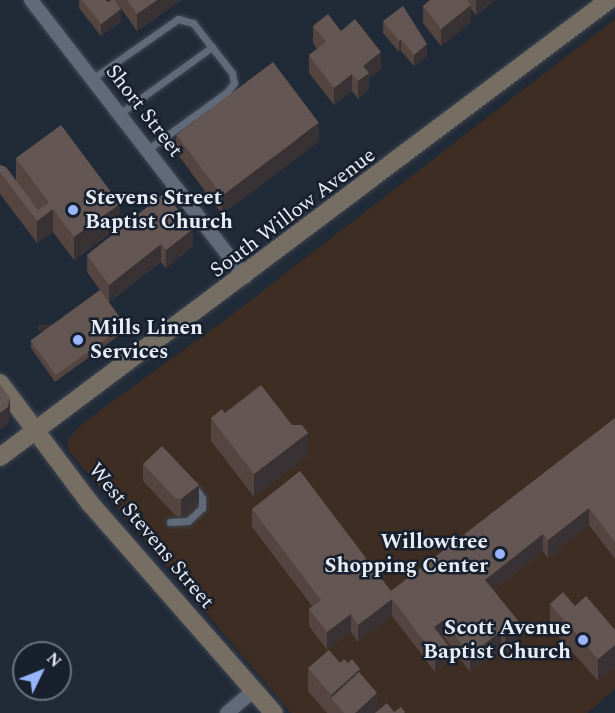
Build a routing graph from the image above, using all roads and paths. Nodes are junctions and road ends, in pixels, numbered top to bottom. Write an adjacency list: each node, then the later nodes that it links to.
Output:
1 (31, 0): 4 (street, Short Street)
2 (608, 0): 7 (main road, South Willow Avenue)
3 (212, 47): 4 (lane); 5 (lane); 6 (lane)
4 (92, 79): 5 (street, Short Street)
5 (119, 114): 6 (street, Short Street)
6 (147, 150): 7 (street, Short Street)
7 (245, 276): 9 (main road, South Willow Avenue)
8 (0, 383): 9 (main road, West Stevens Street)
9 (37, 432): 10 (main road, South Willow Avenue); 13 (main road, West Stevens Street)
10 (0, 457)
11 (188, 480): 12 (lane)
12 (171, 522)
13 (254, 690): 14 (street); 15 (main road, West Stevens Street)
14 (227, 713)
15 (274, 713)

